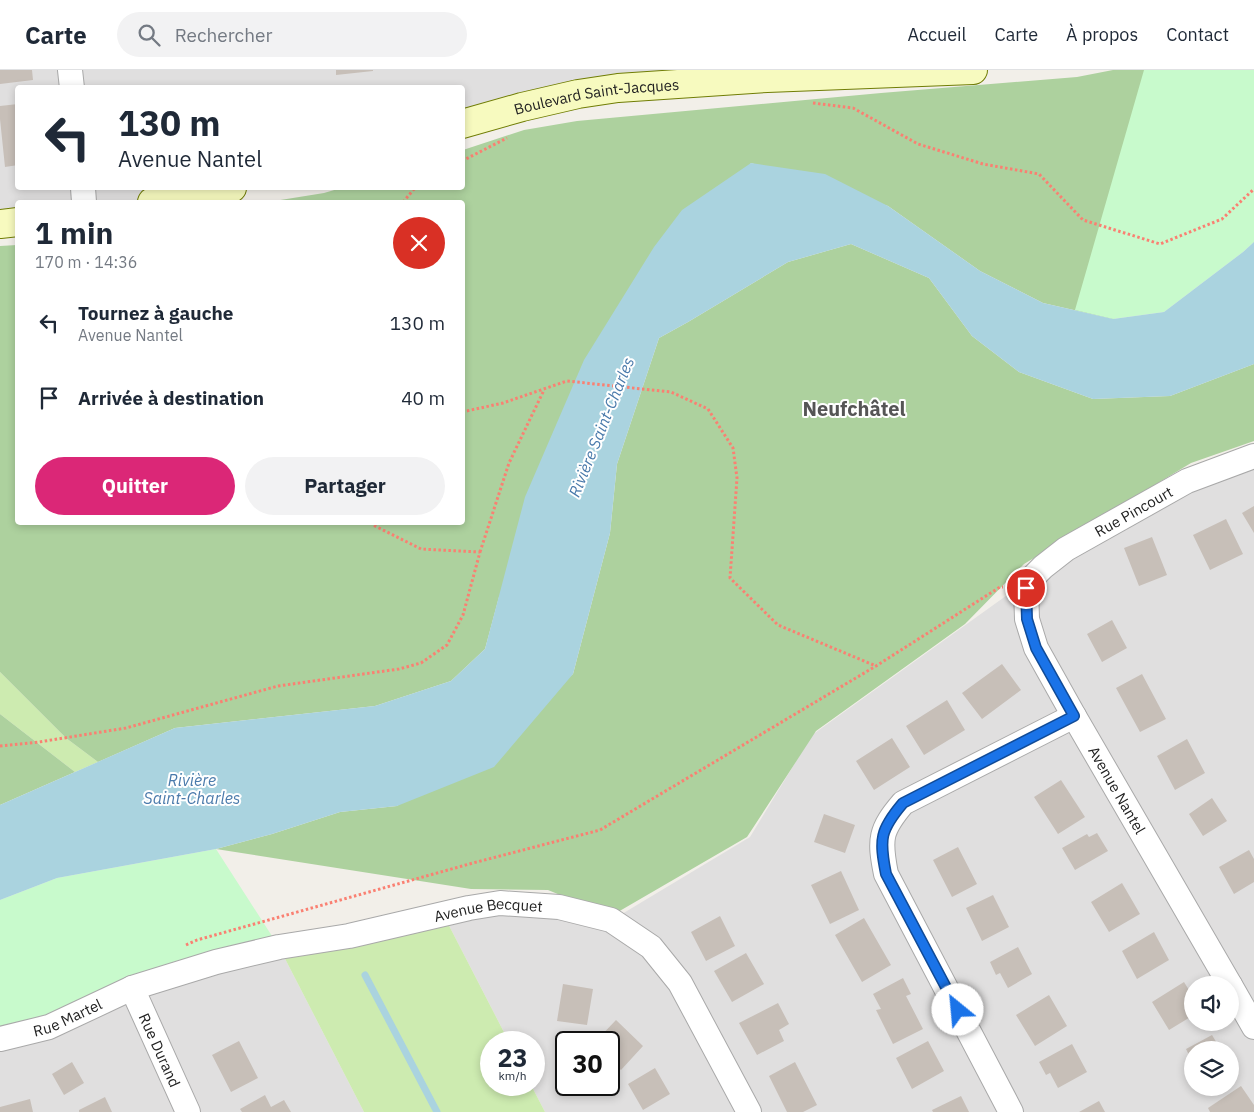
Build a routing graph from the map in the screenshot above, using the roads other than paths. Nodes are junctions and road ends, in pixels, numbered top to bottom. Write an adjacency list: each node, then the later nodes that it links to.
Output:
1 (70, 70): 3 (street)
2 (973, 70): 4 (street, Boulevard Saint-Jacques)
3 (72, 85)
4 (465, 123)
5 (221, 190): 6 (street)
6 (163, 200)
7 (15, 222): 8 (street)
8 (0, 224)
9 (1254, 456): 10 (street, Rue Pincourt)
10 (1026, 588): 11 (street, Avenue Nantel)
11 (1074, 716): 12 (street, Avenue Nantel); 19 (street)
12 (1225, 976)
13 (132, 988): 16 (street, Rue Martel); 17 (street, Rue Durand); 18 (street, Avenue Becquet)
14 (1239, 1001): 15 (street, Avenue Nantel)
15 (1254, 1027)
16 (0, 1039)
17 (188, 1112)
18 (749, 1112)
19 (1012, 1112)

